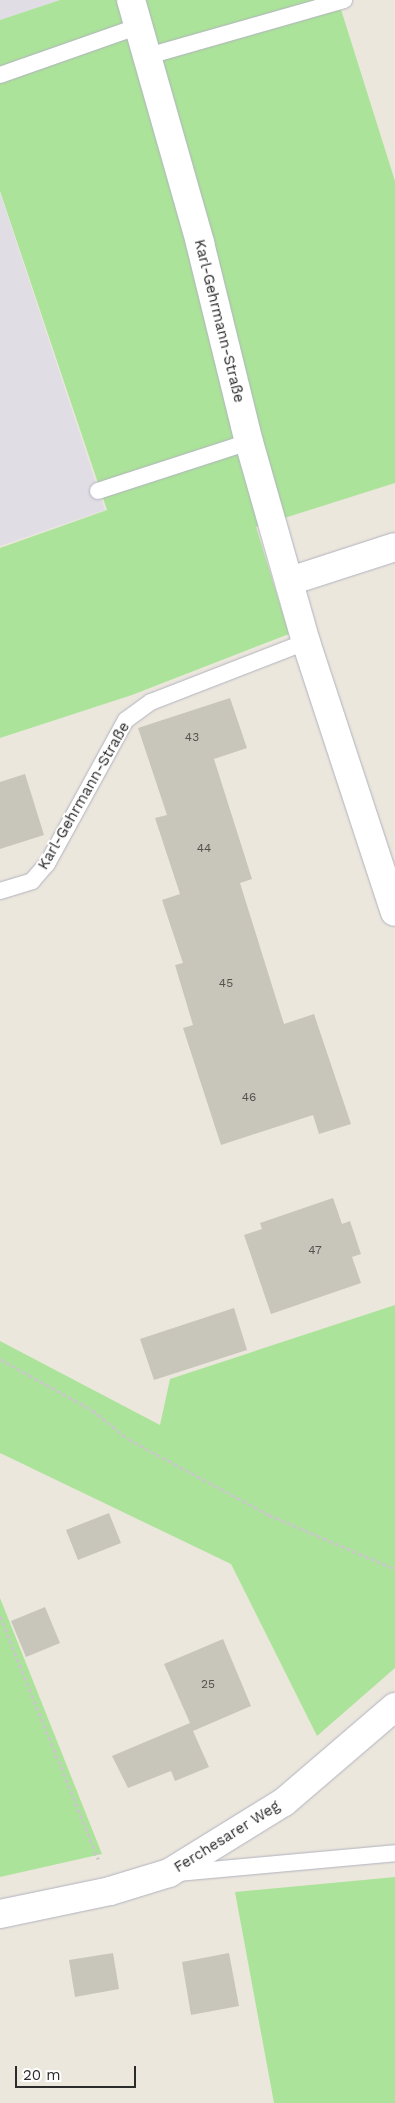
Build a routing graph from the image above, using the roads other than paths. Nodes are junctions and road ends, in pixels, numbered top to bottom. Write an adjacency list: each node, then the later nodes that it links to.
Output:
1 (131, 0): 3 (street, Karl-Gehrmann-Straße)
2 (344, 0): 4 (lane)
3 (139, 26): 4 (street, Karl-Gehrmann-Straße); 5 (lane)
4 (148, 56): 6 (street, Karl-Gehrmann-Straße)
5 (0, 75)
6 (249, 442): 7 (lane); 9 (street, Karl-Gehrmann-Straße)
7 (98, 491)
8 (395, 548): 9 (street)
9 (290, 581): 10 (street, Karl-Gehrmann-Straße)
10 (306, 642): 11 (lane, Karl-Gehrmann-Straße); 12 (street, Karl-Gehrmann-Straße)
11 (0, 892)
12 (395, 912)
13 (395, 1707): 15 (street, Ferchesarer Weg)
14 (395, 1853): 15 (lane)
15 (169, 1873): 16 (street, Ferchesarer Weg)
16 (0, 1914)

